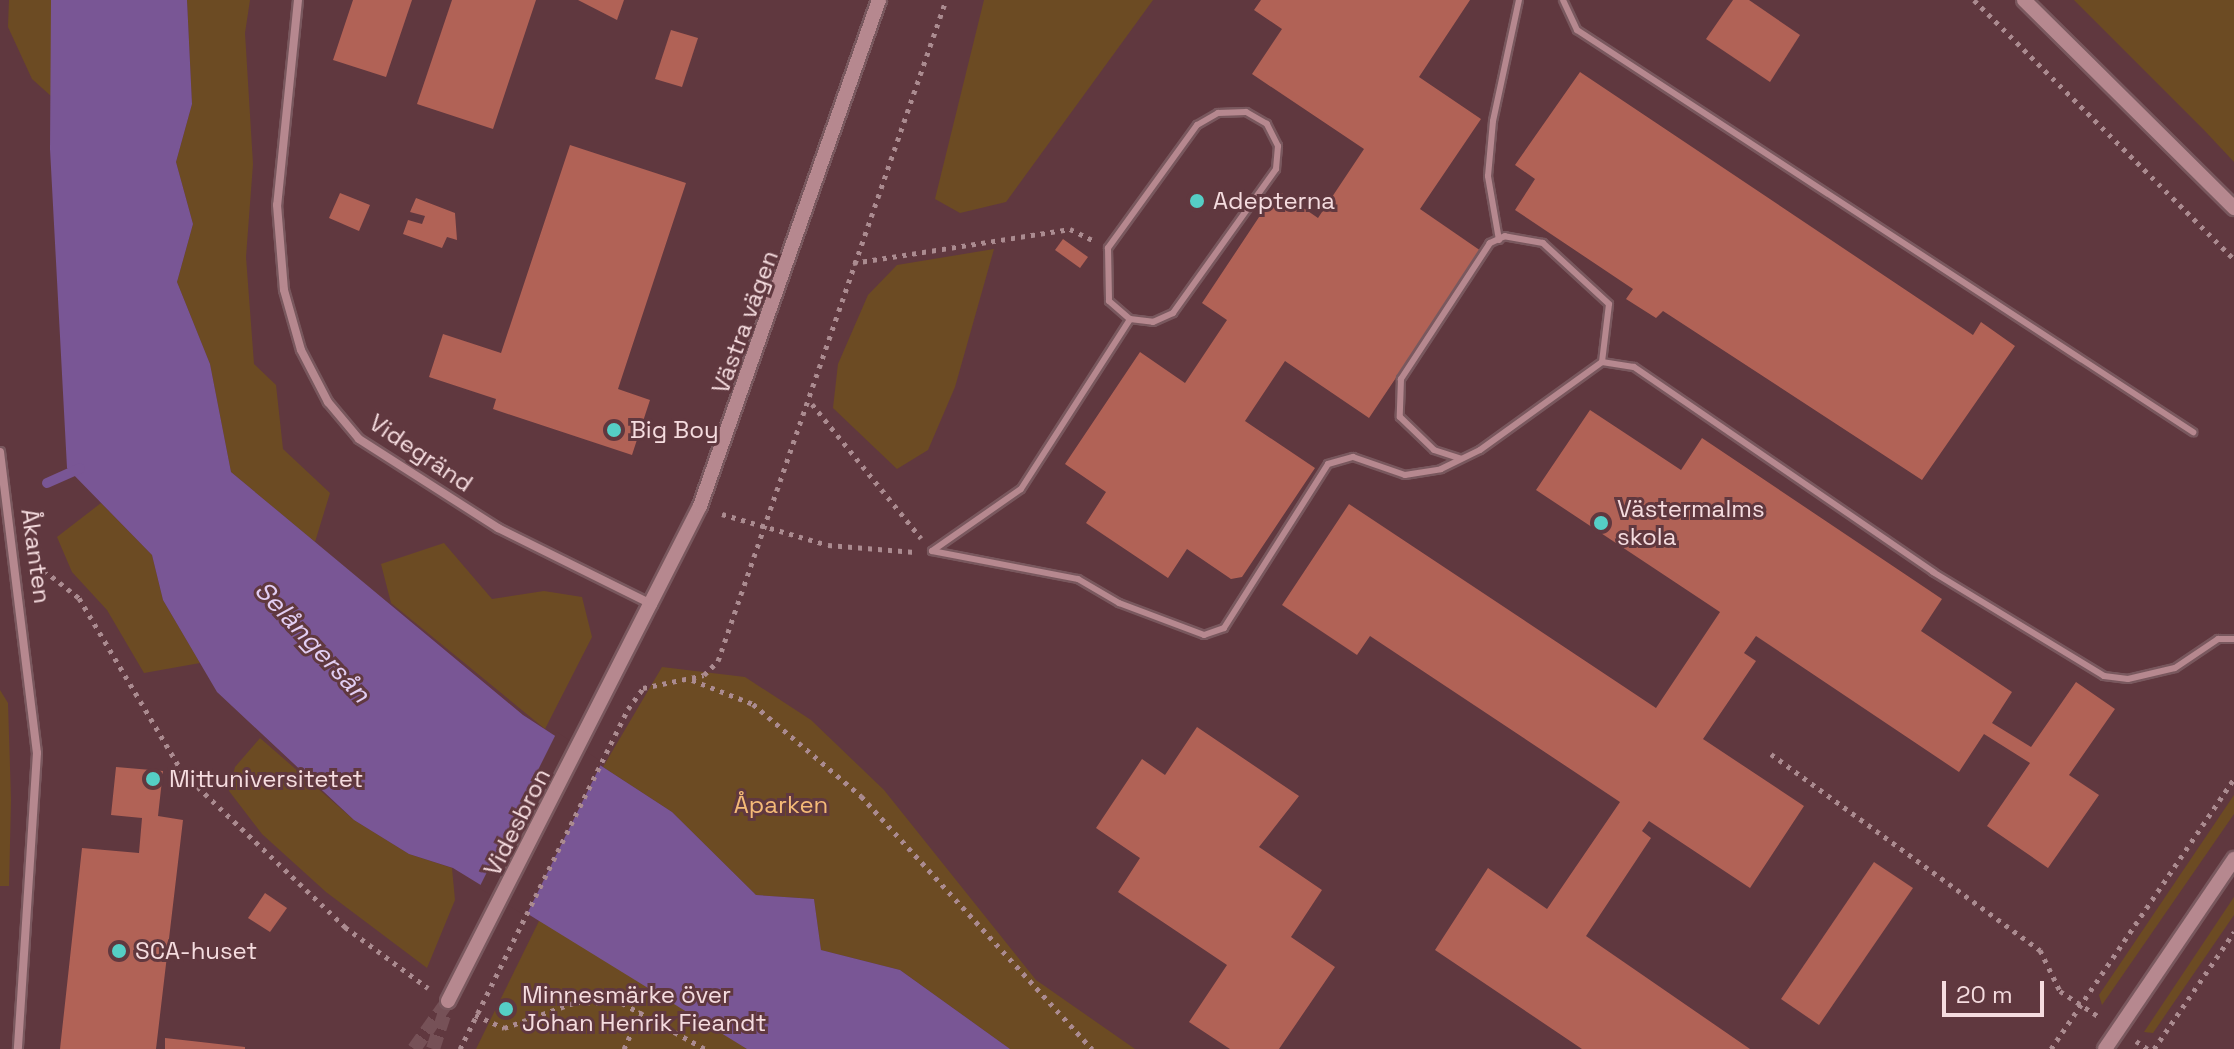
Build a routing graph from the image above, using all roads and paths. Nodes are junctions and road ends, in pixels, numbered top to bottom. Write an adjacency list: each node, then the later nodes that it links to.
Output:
1 (298, 0): 23 (street, Videgränd)
2 (879, 0): 19 (street, Västra vägen)
3 (946, 0): 12 (path)
4 (1519, 0): 9 (lane)
5 (1563, 0): 16 (lane)
6 (1974, 0): 11 (path)
7 (2024, 0): 8 (street)
8 (2234, 208)
9 (1499, 240): 14 (lane); 18 (lane)
10 (1108, 248): 12 (path); 13 (lane); 13 (lane)
11 (2234, 259)
12 (853, 263): 15 (path)
13 (1130, 319): 21 (lane)
14 (1602, 362): 18 (lane); 24 (lane)
15 (812, 404): 20 (path); 21 (path)
16 (2193, 432)
17 (0, 452): 22 (street, Åkanten)
18 (1461, 459): 21 (lane)
19 (700, 506): 20 (path); 23 (street, Västra vägen)
20 (766, 531): 21 (path); 25 (path)
21 (932, 551)
22 (18, 553): 32 (path); 35 (street, Åkanten)
23 (655, 605): 26 (street, Västra vägen)
24 (2234, 639)
25 (691, 680): 34 (path); 39 (path)
26 (586, 735): 32 (street, Videsbron)
27 (1771, 754): 31 (path)
28 (2234, 779): 40 (path)
29 (2234, 859): 41 (street)
30 (2234, 932): 42 (path)
31 (2073, 1000)
32 (448, 1001): 34 (path)
33 (641, 1011): 34 (path); 37 (path); 38 (path)
34 (476, 1016): 36 (path)
35 (18, 1049)
36 (460, 1049)
37 (624, 1049)
38 (705, 1049)
39 (1092, 1049)
40 (2051, 1049)
41 (2105, 1049)
42 (2154, 1049)

